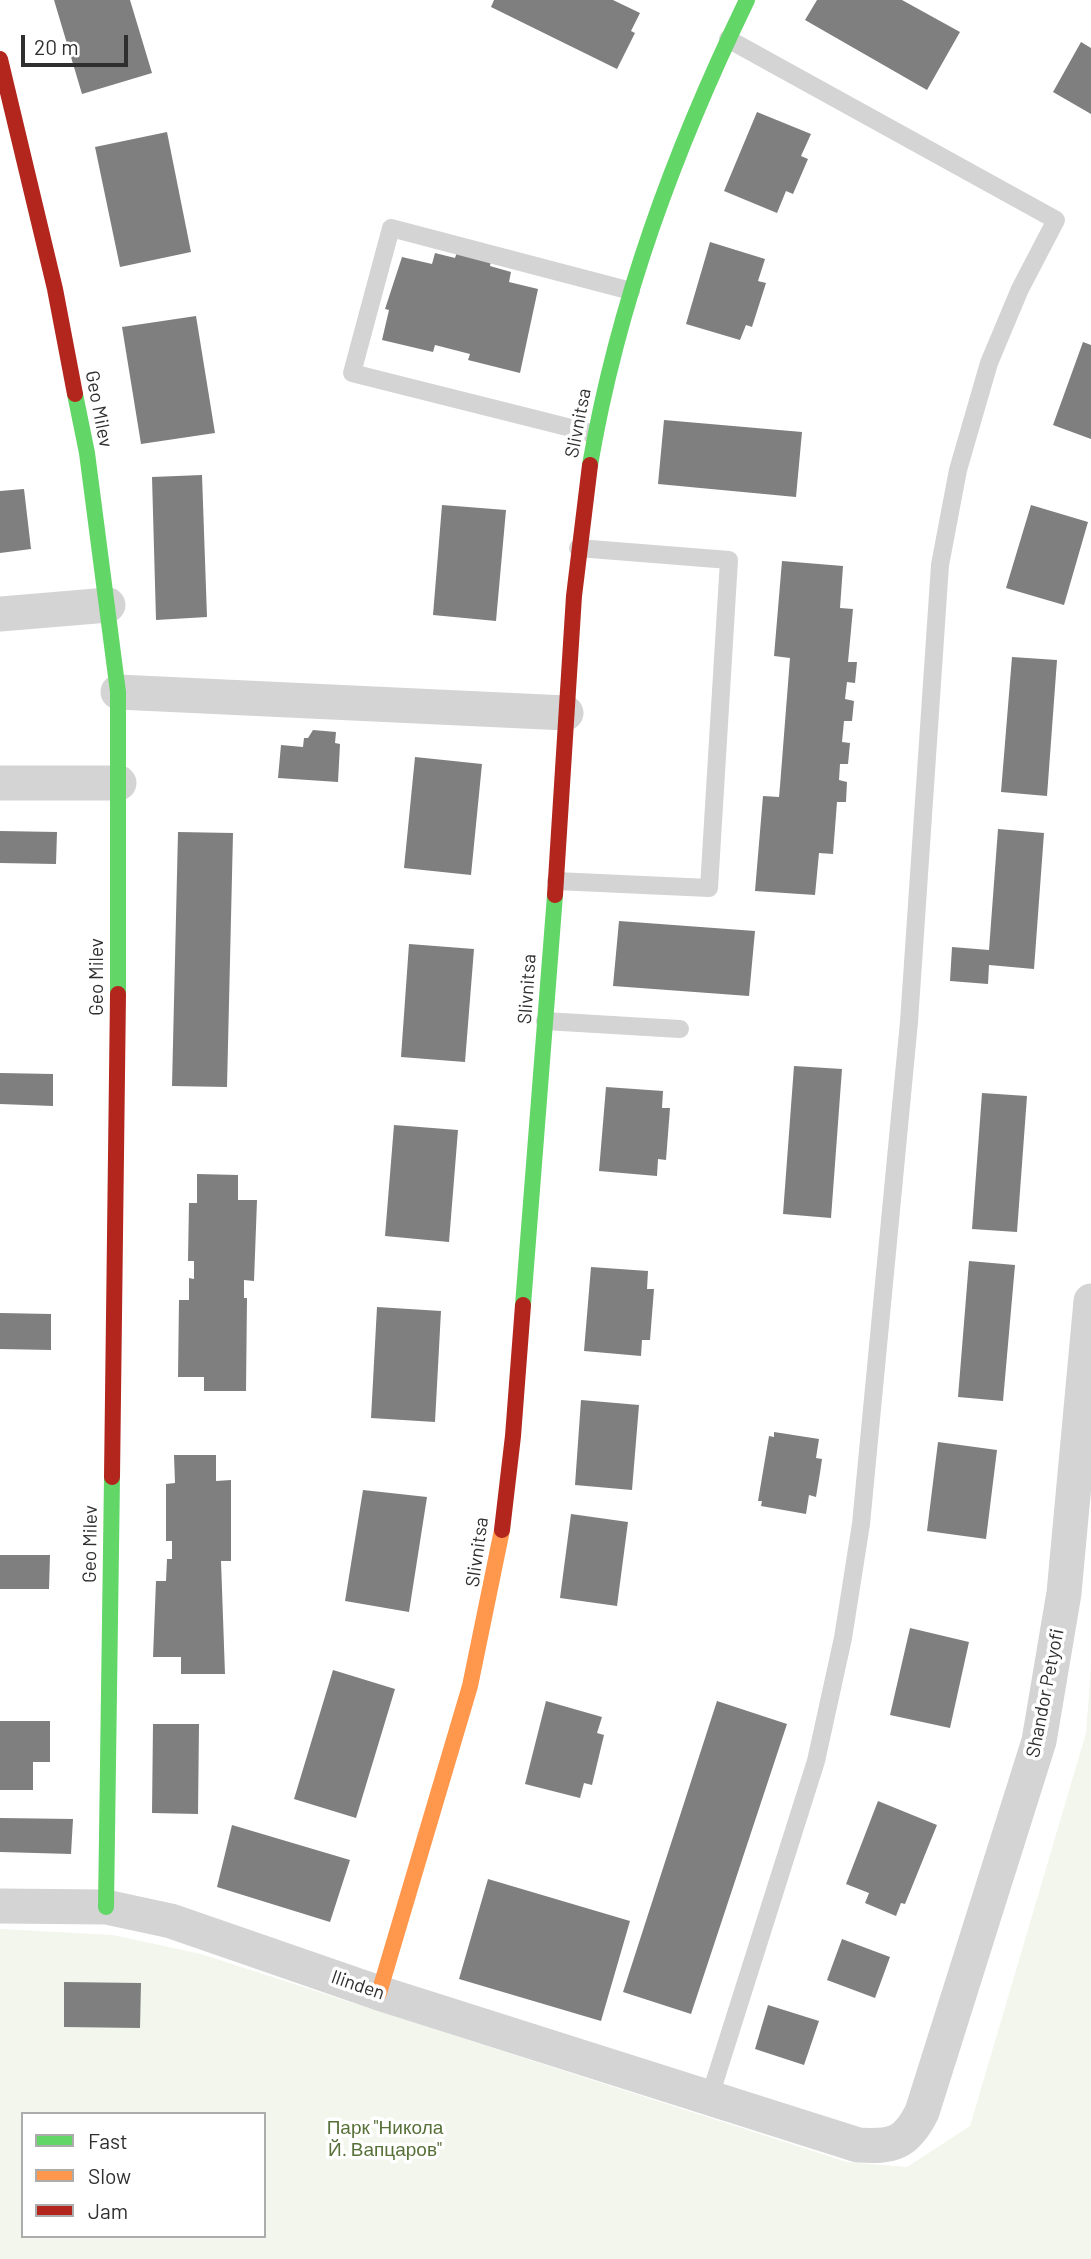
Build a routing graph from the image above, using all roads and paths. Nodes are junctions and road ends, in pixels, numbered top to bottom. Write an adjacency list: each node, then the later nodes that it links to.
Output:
1 (747, 0): 2 (street, Slivnitsa)
2 (728, 39): 4 (street, Slivnitsa); 20 (lane)
3 (0, 59): 7 (street, Geo Milev)
4 (631, 291): 5 (street, Slivnitsa); 5 (lane)
5 (596, 434): 6 (street, Slivnitsa)
6 (579, 548): 10 (street, Slivnitsa); 13 (lane)
7 (108, 605): 8 (street); 9 (street, Geo Milev)
8 (0, 614)
9 (118, 692): 10 (street); 12 (street, Geo Milev)
10 (566, 713): 13 (street, Slivnitsa)
11 (0, 783): 12 (street)
12 (119, 783): 18 (street, Geo Milev)
13 (556, 881): 14 (street, Slivnitsa)
14 (545, 1021): 15 (lane); 19 (street, Slivnitsa)
15 (680, 1029)
16 (1091, 1301): 20 (street, Shandor Petyofi)
17 (0, 1906): 18 (street, Ilinden)
18 (106, 1907): 19 (street, Ilinden)
19 (379, 1993): 20 (street, Ilinden)
20 (710, 2096)

